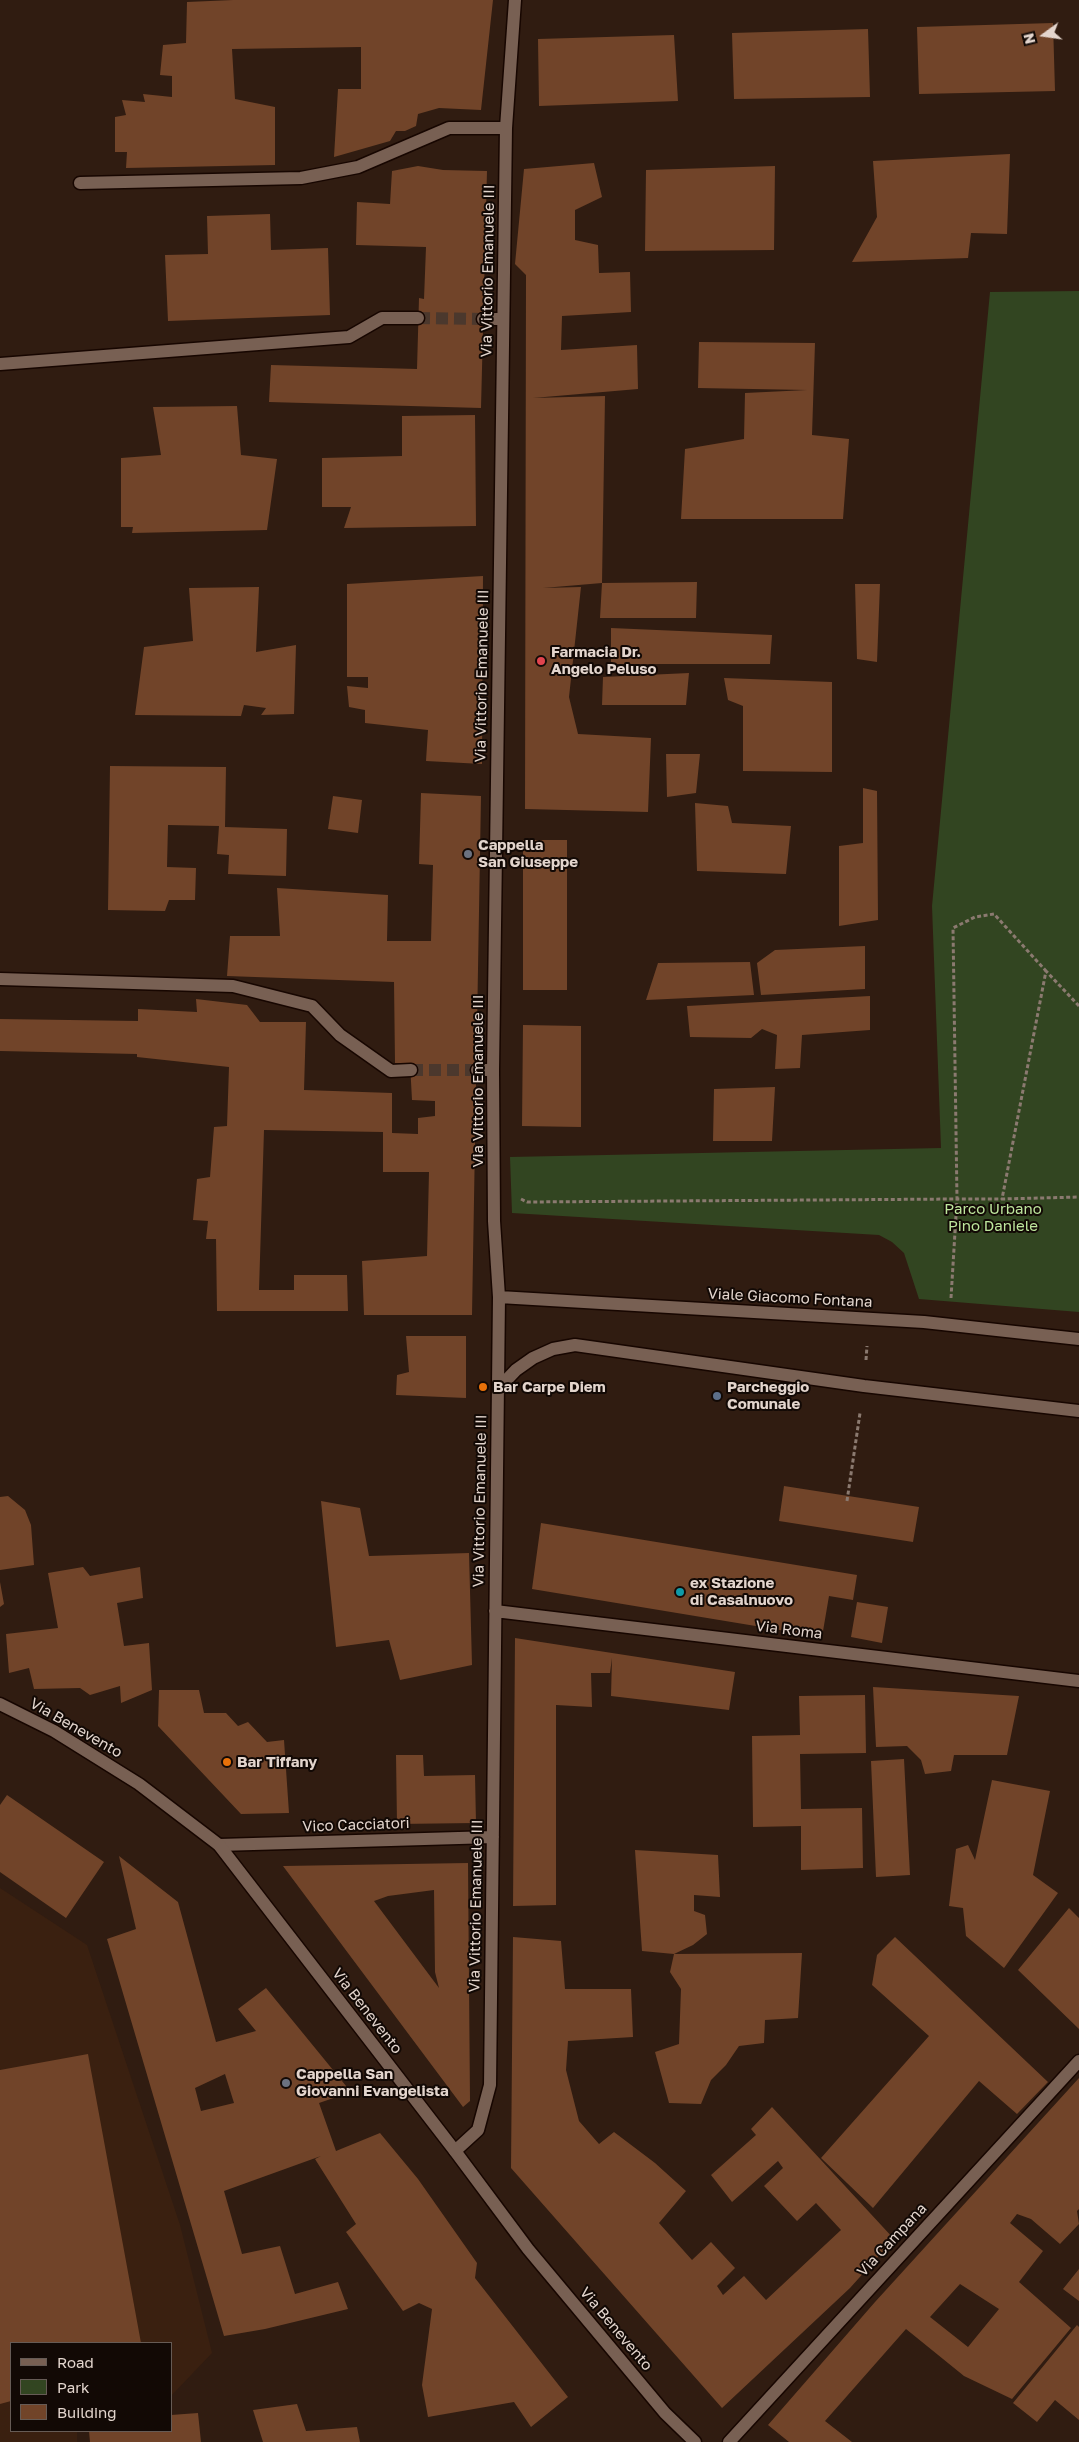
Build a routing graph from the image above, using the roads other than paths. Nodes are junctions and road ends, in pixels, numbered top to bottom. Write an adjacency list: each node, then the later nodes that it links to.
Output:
1 (515, 0): 2 (street, Via Vittorio Emanuele III)
2 (506, 128): 3 (street); 6 (street, Via Vittorio Emanuele III)
3 (80, 184)
4 (418, 318): 7 (street)
5 (482, 319): 6 (street)
6 (503, 319): 11 (street, Via Vittorio Emanuele III)
7 (0, 364)
8 (0, 979): 9 (street)
9 (410, 1070)
10 (477, 1070): 11 (street)
11 (493, 1070): 12 (street, Via Vittorio Emanuele III)
12 (499, 1297): 13 (street, Viale Giacomo Fontana); 14 (street, Via Vittorio Emanuele III)
13 (1079, 1339)
14 (498, 1389): 15 (street); 16 (street, Via Vittorio Emanuele III)
15 (1079, 1411)
16 (495, 1611): 17 (street, Via Roma); 19 (street, Via Vittorio Emanuele III)
17 (1079, 1681)
18 (0, 1704): 20 (street, Via Benevento)
19 (493, 1837): 20 (street, Vico Cacciatori); 22 (street, Via Vittorio Emanuele III)
20 (219, 1845): 22 (street, Via Benevento)
21 (1079, 2061): 24 (street, Via Campana)
22 (455, 2151): 23 (street, Via Benevento)
23 (695, 2442)
24 (729, 2442)

